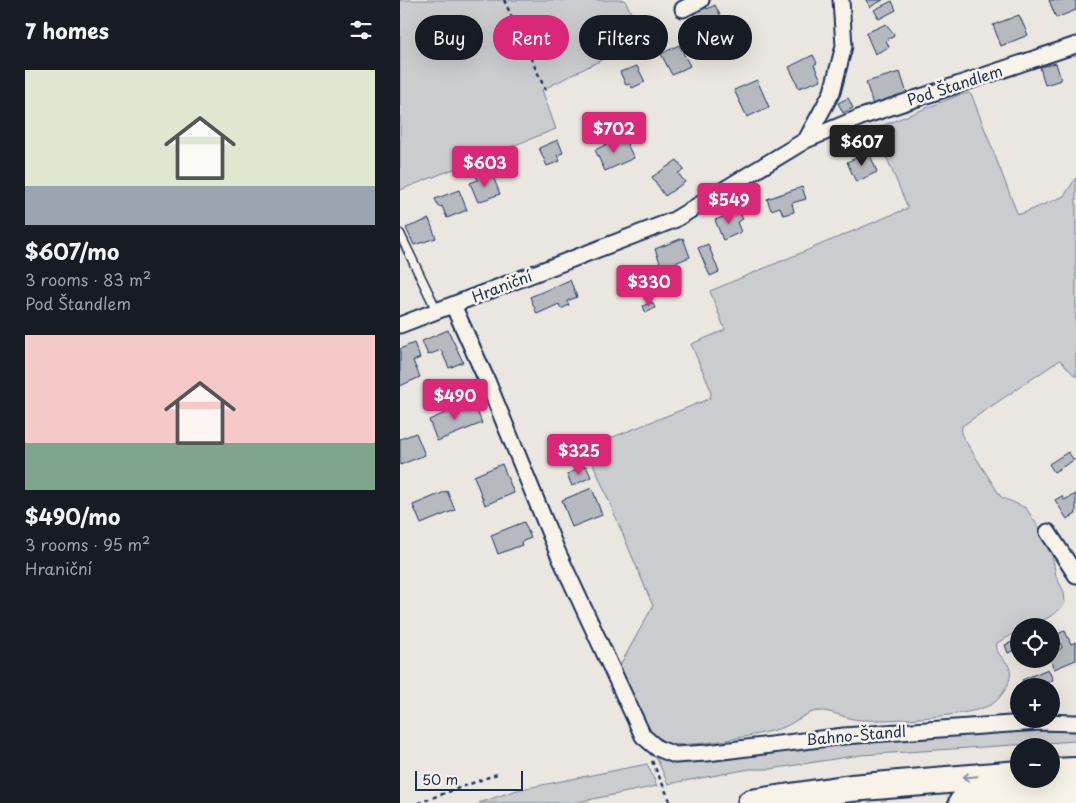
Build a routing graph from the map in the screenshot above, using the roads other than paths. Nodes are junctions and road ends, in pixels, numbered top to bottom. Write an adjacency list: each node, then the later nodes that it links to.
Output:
1 (702, 0): 3 (street)
2 (840, 0): 5 (street)
3 (683, 10)
4 (1076, 46): 5 (street, Pod Štandlem)
5 (806, 140): 7 (street, Pod Štandlem)
6 (400, 234): 9 (lane)
7 (603, 248): 8 (street, Hraniční)
8 (453, 305): 9 (street, Hraniční); 13 (street, Bahno-Štandl)
9 (437, 311): 10 (street, Hraniční)
10 (400, 325)
11 (1048, 532): 12 (street)
12 (1076, 575)
13 (1076, 723)
14 (1076, 770): 15 (highway)
15 (1060, 771)
16 (1010, 775): 18 (highway, one-way to 18)
17 (1076, 794): 19 (highway)
18 (751, 803)
19 (962, 803)

